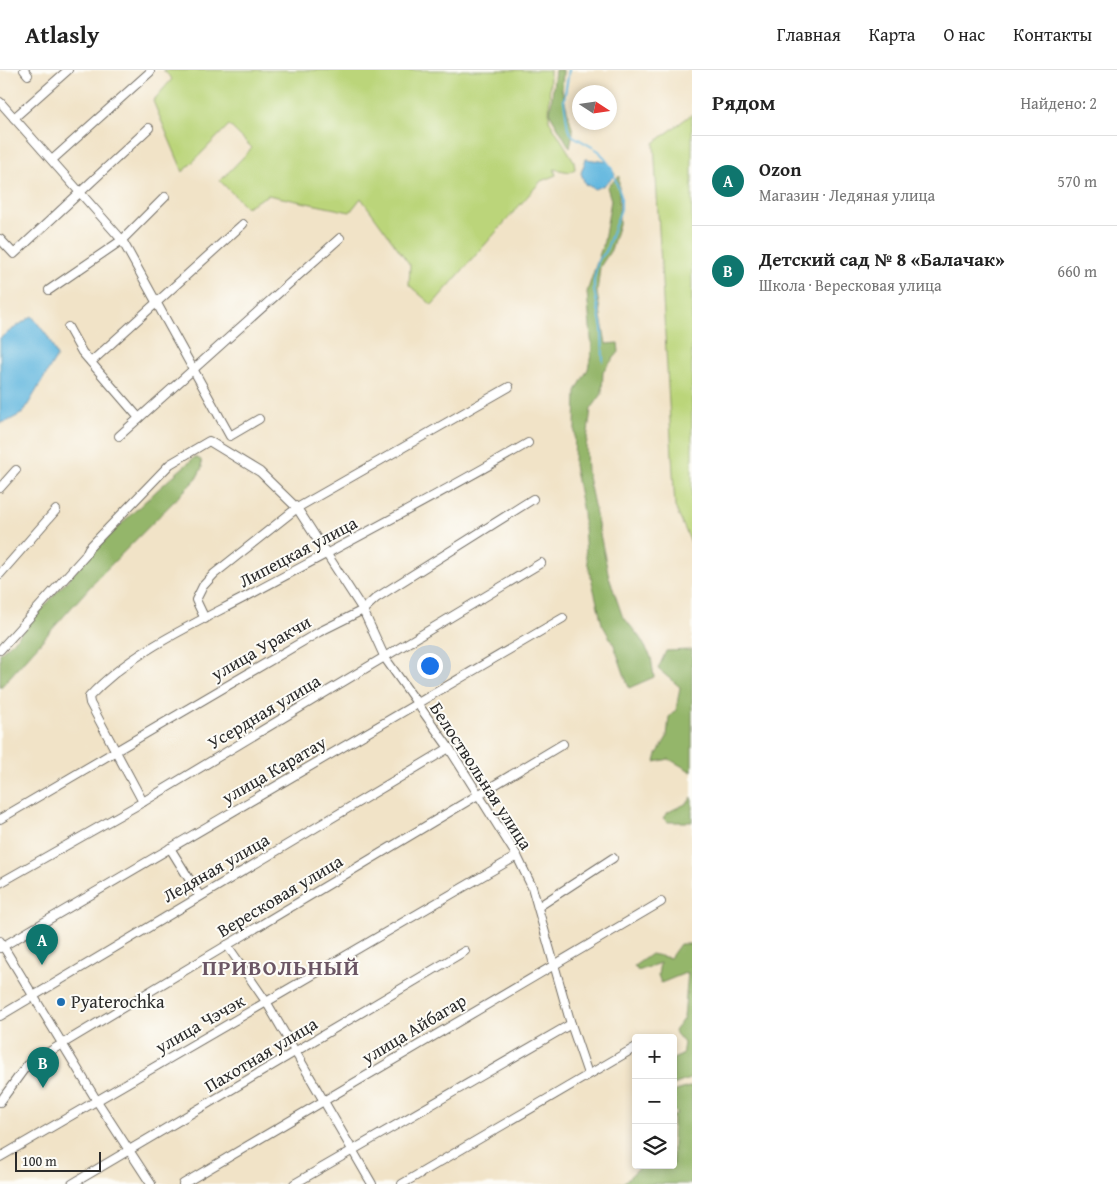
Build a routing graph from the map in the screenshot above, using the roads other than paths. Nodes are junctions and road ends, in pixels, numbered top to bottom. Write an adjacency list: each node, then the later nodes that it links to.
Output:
1 (68, 70): 4 (street)
2 (150, 72): 6 (street)
3 (0, 102): 4 (street)
4 (14, 118): 6 (street)
5 (150, 128): 7 (street)
6 (52, 160): 7 (street)
7 (83, 192): 11 (street); 12 (street)
8 (165, 196): 12 (street)
9 (243, 224): 14 (street)
10 (340, 238): 17 (street)
11 (0, 239)
12 (122, 240): 13 (street); 14 (street)
13 (49, 290)
14 (157, 302): 16 (street); 17 (street)
15 (68, 327): 16 (street)
16 (91, 362): 19 (street)
17 (194, 370): 19 (street); 20 (street)
18 (510, 387): 26 (street)
19 (139, 418): 21 (street)
20 (258, 418)
21 (118, 436)
22 (528, 443): 28 (street, Липецкая улица)
23 (16, 470): 24 (street)
24 (0, 488)
25 (534, 499): 31 (street, улица Уракчи)
26 (297, 508): 28 (street, Белоствольная улица); 33 (street); 34 (street, Белоствольная улица)
27 (56, 510): 30 (street)
28 (326, 554): 31 (street, Белоствольная улица); 33 (street, Липецкая улица)
29 (541, 563): 35 (street, Усердная улица)
30 (0, 574)
31 (363, 610): 35 (street, Белоствольная улица); 39 (street, улица Уракчи)
32 (563, 618): 36 (street, улица Каратау)
33 (205, 619): 39 (street, Липецкая улица)
34 (0, 650)
35 (385, 658): 36 (street, Белоствольная улица); 41 (street, Усердная улица)
36 (415, 704): 38 (street, Белоствольная улица); 43 (street, улица Каратау)
37 (563, 744): 40 (street, Вересковая улица)
38 (448, 748): 40 (street, Белоствольная улица); 47 (street, Ледяная улица)
39 (114, 750): 41 (street); 42 (street, улица Уракчи)
40 (477, 796): 44 (street, Белоствольная улица); 51 (street, Вересковая улица)
41 (143, 802): 46 (street, Усердная улица)
42 (0, 819)
43 (170, 848): 47 (street); 50 (street, улица Каратау)
44 (517, 856): 49 (street, Белоствольная улица); 55 (street, улица Чэчэк)
45 (613, 858): 49 (street)
46 (0, 883)
47 (199, 895): 54 (street, Ледяная улица)
48 (661, 902): 53 (street, улица Айбагар)
49 (538, 907): 53 (street, Белоствольная улица)
50 (1, 945): 54 (street)
51 (227, 945): 55 (street); 58 (street, Вересковая улица)
52 (465, 951): 60 (street, Пахотная улица)
53 (555, 963): 57 (street, Белоствольная улица); 63 (street, улица Айбагар)
54 (34, 994): 56 (street, Ледяная улица); 58 (street)
55 (267, 1003): 60 (street); 62 (street, улица Чэчэк)
56 (0, 1016)
57 (571, 1024): 61 (street, Белоствольная улица); 65 (street)
58 (64, 1044): 62 (street); 64 (street, Вересковая улица)
59 (632, 1049): 61 (street)
60 (295, 1052): 63 (street); 66 (street, Пахотная улица)
61 (588, 1074): 73 (street)
62 (97, 1101): 66 (street); 67 (street, улица Чэчэк)
63 (323, 1101): 65 (street); 70 (street, улица Айбагар)
64 (0, 1102)
65 (353, 1148): 71 (street); 72 (street)
66 (129, 1150): 68 (street, Пахотная улица); 69 (street)
67 (0, 1157)
68 (72, 1184)
69 (151, 1184)
70 (184, 1184)
71 (294, 1184)
72 (372, 1184)
73 (402, 1184)

